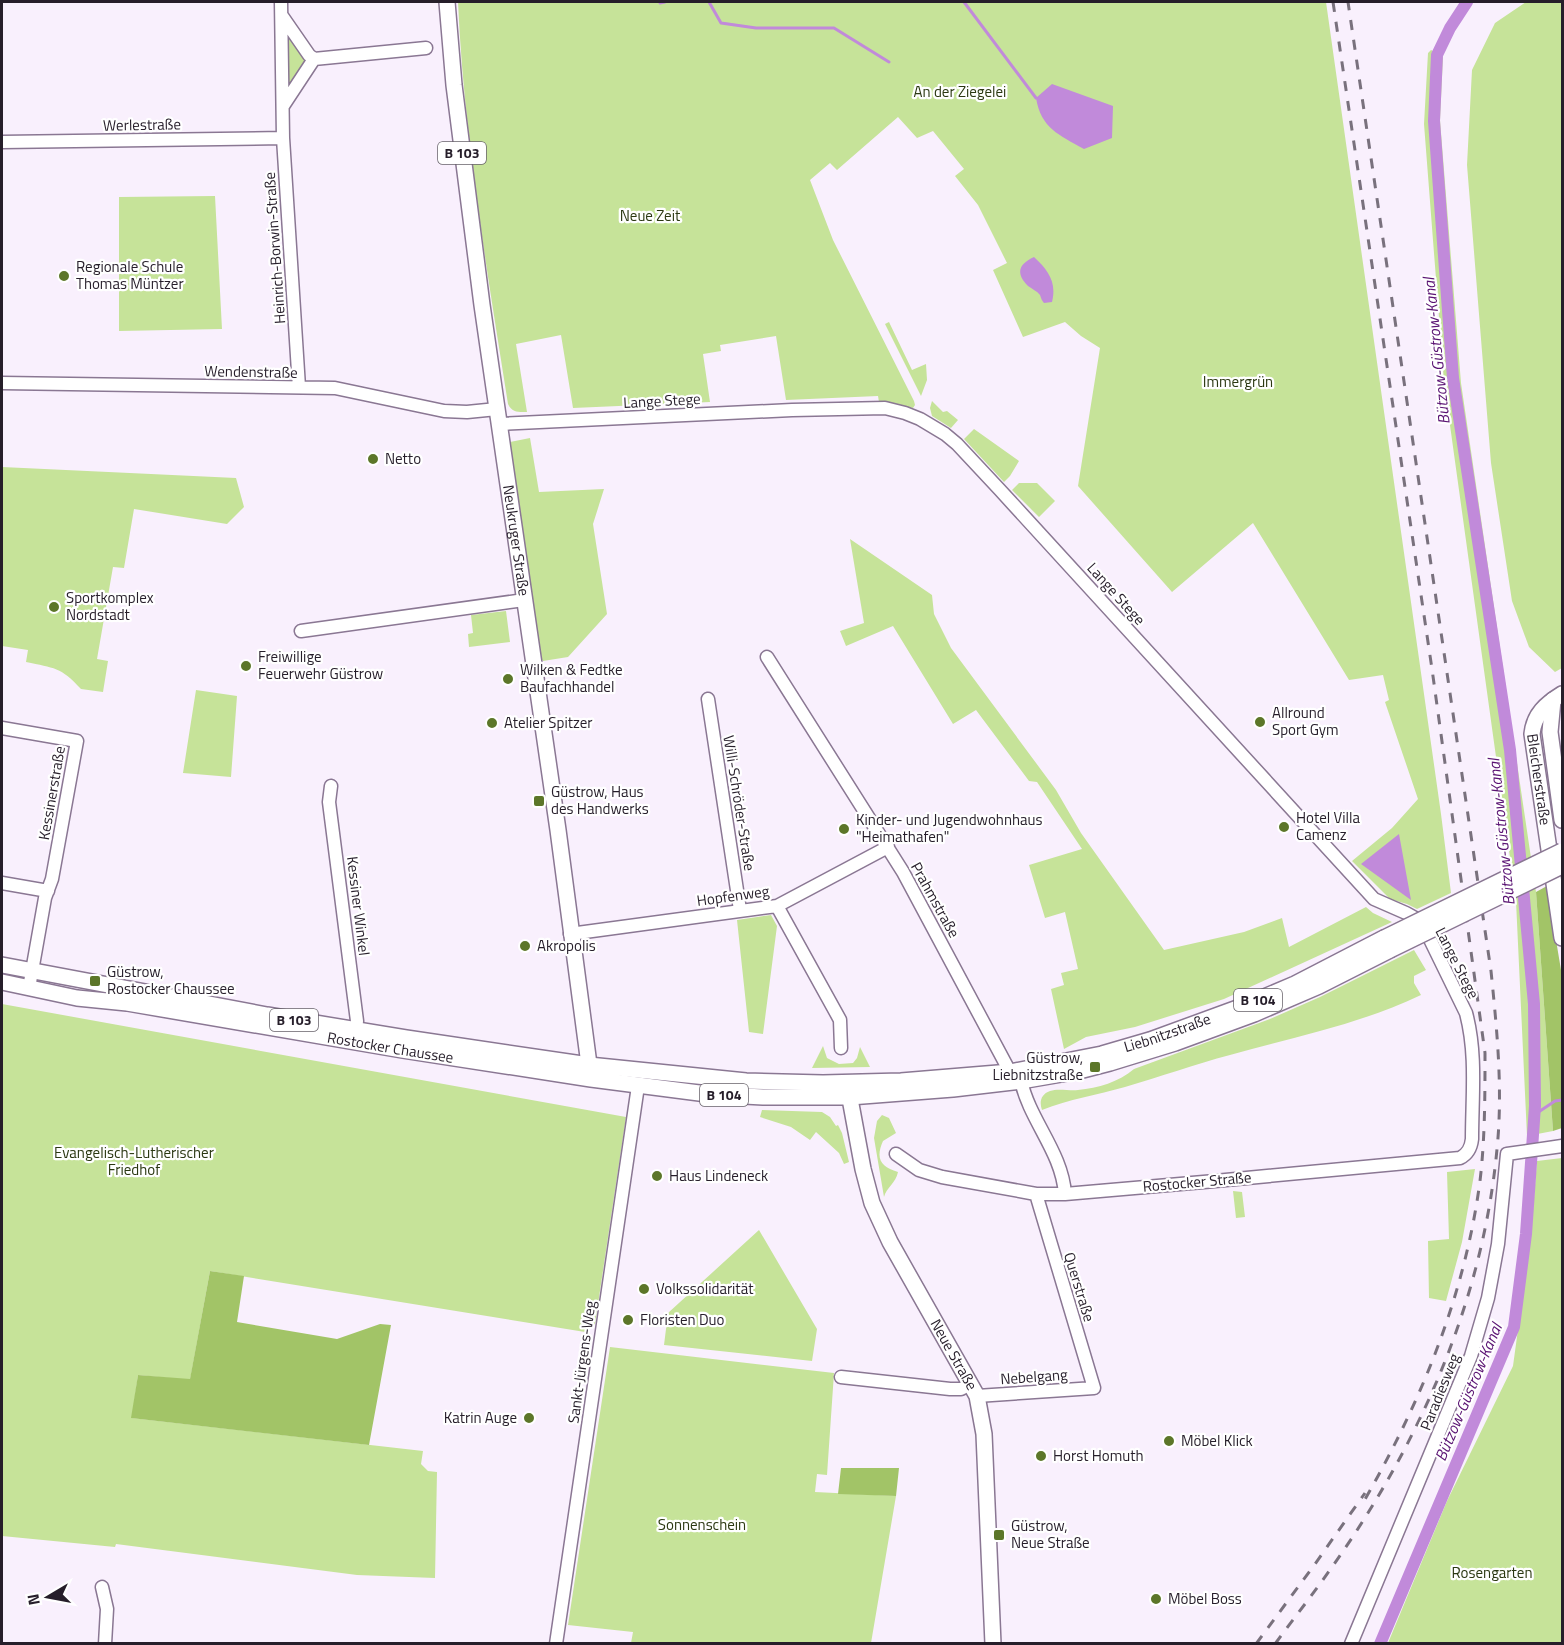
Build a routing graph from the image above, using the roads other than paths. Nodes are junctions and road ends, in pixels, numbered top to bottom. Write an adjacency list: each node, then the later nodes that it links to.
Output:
1 (281, 2): 3 (street, Heinrich-Borwin-Straße)
2 (447, 2): 11 (main road, Neukruger Straße / B 103)
3 (281, 15): 5 (street); 6 (street, Heinrich-Borwin-Straße)
4 (426, 48): 5 (street)
5 (314, 59): 6 (street)
6 (283, 107): 7 (street, Heinrich-Borwin-Straße)
7 (283, 138): 8 (street, Werlestraße); 10 (street, Heinrich-Borwin-Straße)
8 (2, 142)
9 (2, 383): 10 (street, Wendenstraße)
10 (298, 387): 11 (street, Wendenstraße)
11 (497, 409): 12 (main road, Neukruger Straße / B 103)
12 (499, 424): 13 (main road, Neukruger Straße / B 103); 41 (street, Lange Stege)
13 (524, 600): 14 (street); 28 (main road, Neukruger Straße / B 103)
14 (301, 631)
15 (767, 657): 21 (street, Prahmstraße)
16 (1558, 697): 20 (main road, Bleicherstraße); 29 (main road, Bleicherstraße)
17 (708, 699): 27 (street, Willi-Schröder-Straße)
18 (2, 728): 25 (street, Kessinerstraße)
19 (331, 786): 35 (street, Kessiner Winkel)
20 (1563, 820)
21 (888, 847): 26 (street, Hopfenweg); 38 (street, Prahmstraße)
22 (1563, 851): 30 (main road, Liebnitzstraße / B 104, bridge)
23 (1563, 866): 30 (main road, Liebnitzstraße / B 104, bridge)
24 (2, 883): 25 (street)
25 (48, 891): 32 (street, Kessinerstraße)
26 (777, 906): 27 (street, Hopfenweg); 36 (street)
27 (740, 910): 28 (street, Hopfenweg)
28 (570, 934): 37 (main road, Neukruger Straße / B 103)
29 (1563, 938)
30 (1387, 944): 38 (main road, Liebnitzstraße / B 104)
31 (2, 965): 32 (main road, Rostocker Chaussee / B 103)
32 (32, 972): 34 (street, Kessinerstraße); 35 (main road, Rostocker Chaussee / B 103)
33 (2, 982): 34 (main road, Rostocker Chaussee / B 103)
34 (29, 988): 37 (main road, Rostocker Chaussee / B 103)
35 (356, 1029): 37 (main road, Rostocker Chaussee / B 103)
36 (841, 1047)
37 (590, 1072): 39 (main road, Rostocker Chaussee / B 104); 40 (main road, B 104)
38 (1016, 1077): 40 (main road, Liebnitzstraße / B 104); 45 (street, Prahmstraße)
39 (638, 1086): 40 (main road, B 104); 51 (street, Sankt-Jürgens-Weg)
40 (849, 1090): 48 (main road, Neue Straße)
41 (1471, 1145): 45 (street, Rostocker Straße)
42 (1563, 1146): 53 (street, Paradiesweg)
43 (896, 1154): 44 (street, Rostocker Straße)
44 (1036, 1194): 45 (street, Rostocker Straße); 47 (street, Querstraße)
45 (1065, 1194)
46 (841, 1377): 48 (street, Nebelgang)
47 (1094, 1388): 48 (street, Nebelgang)
48 (974, 1390): 52 (main road, Neue Straße)
49 (102, 1587): 50 (street)
50 (105, 1644)
51 (556, 1644)
52 (993, 1644)
53 (1350, 1644)

